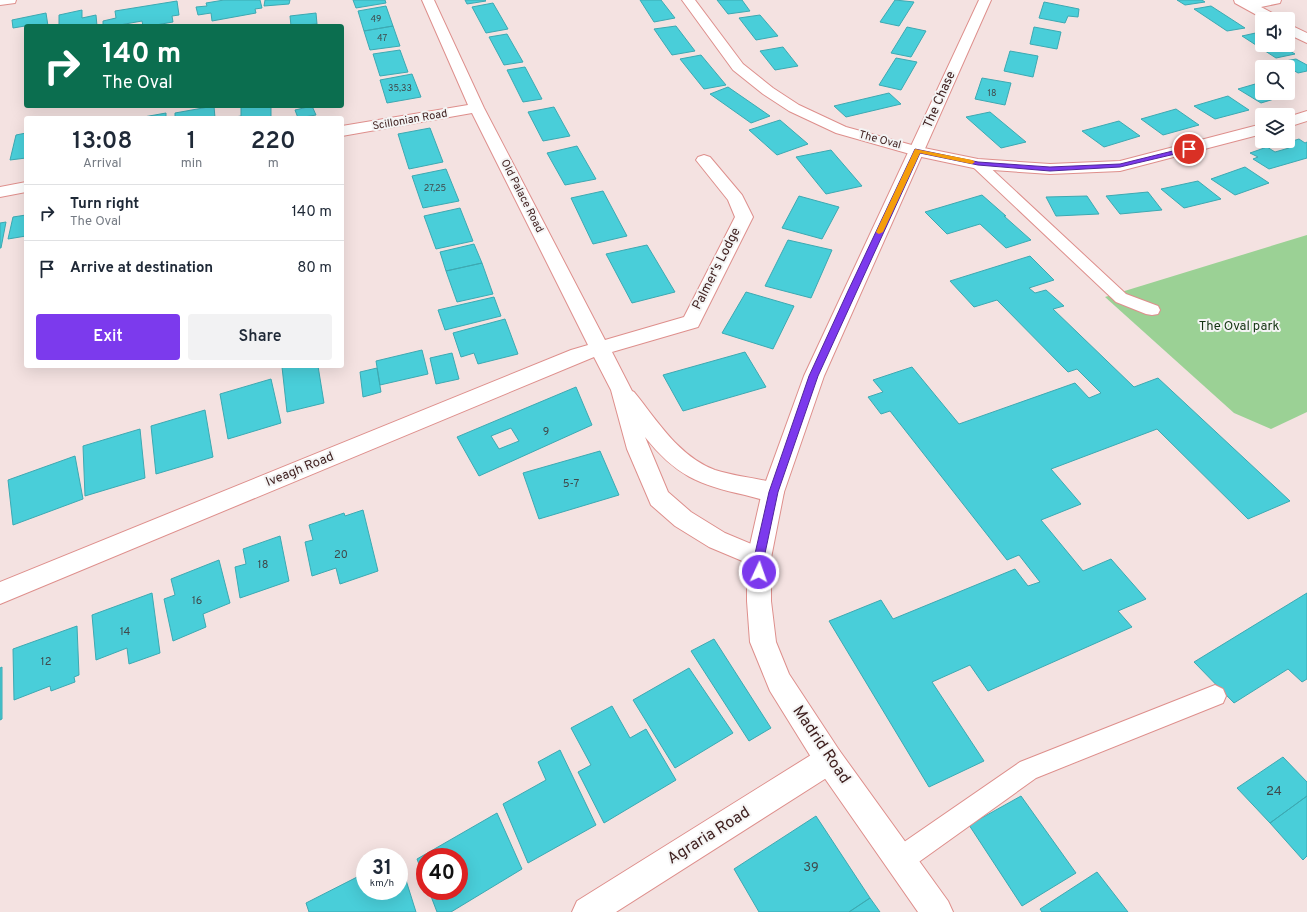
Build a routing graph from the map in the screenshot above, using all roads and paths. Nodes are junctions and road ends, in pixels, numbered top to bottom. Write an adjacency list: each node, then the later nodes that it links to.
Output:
1 (10, 0): 6 (street)
2 (428, 0): 11 (street, Old Palace Road)
3 (688, 0): 16 (street, The Oval)
4 (986, 0): 16 (street, The Chase)
5 (1275, 0): 7 (street)
6 (0, 1)
7 (1245, 3): 8 (street)
8 (1261, 12)
9 (1295, 32): 10 (street)
10 (1307, 39)
11 (477, 108): 15 (street, Scillonian Road); 22 (street, Old Palace Road)
12 (1307, 116): 13 (street)
13 (1295, 120)
14 (1255, 131): 18 (street, The Oval)
15 (344, 132)
16 (917, 150): 18 (street, The Oval); 24 (street, The Chase)
17 (704, 160): 22 (street, Palmer's Lodge)
18 (978, 164): 21 (lane)
19 (24, 187): 20 (street)
20 (0, 192)
21 (1152, 310)
22 (601, 349): 23 (street, Old Palace Road); 26 (street, Iveagh Road)
23 (621, 390): 24 (street, Old Palace Road); 25 (street, Old Palace Road)
24 (773, 492): 25 (street, The Chase)
25 (759, 558): 28 (street, Madrid Road)
26 (0, 593)
27 (1215, 696): 29 (lane)
28 (829, 760): 29 (street, Madrid Road); 30 (street, Agraria Road)
29 (900, 860): 31 (street, Madrid Road)
30 (588, 912)
31 (937, 912)

